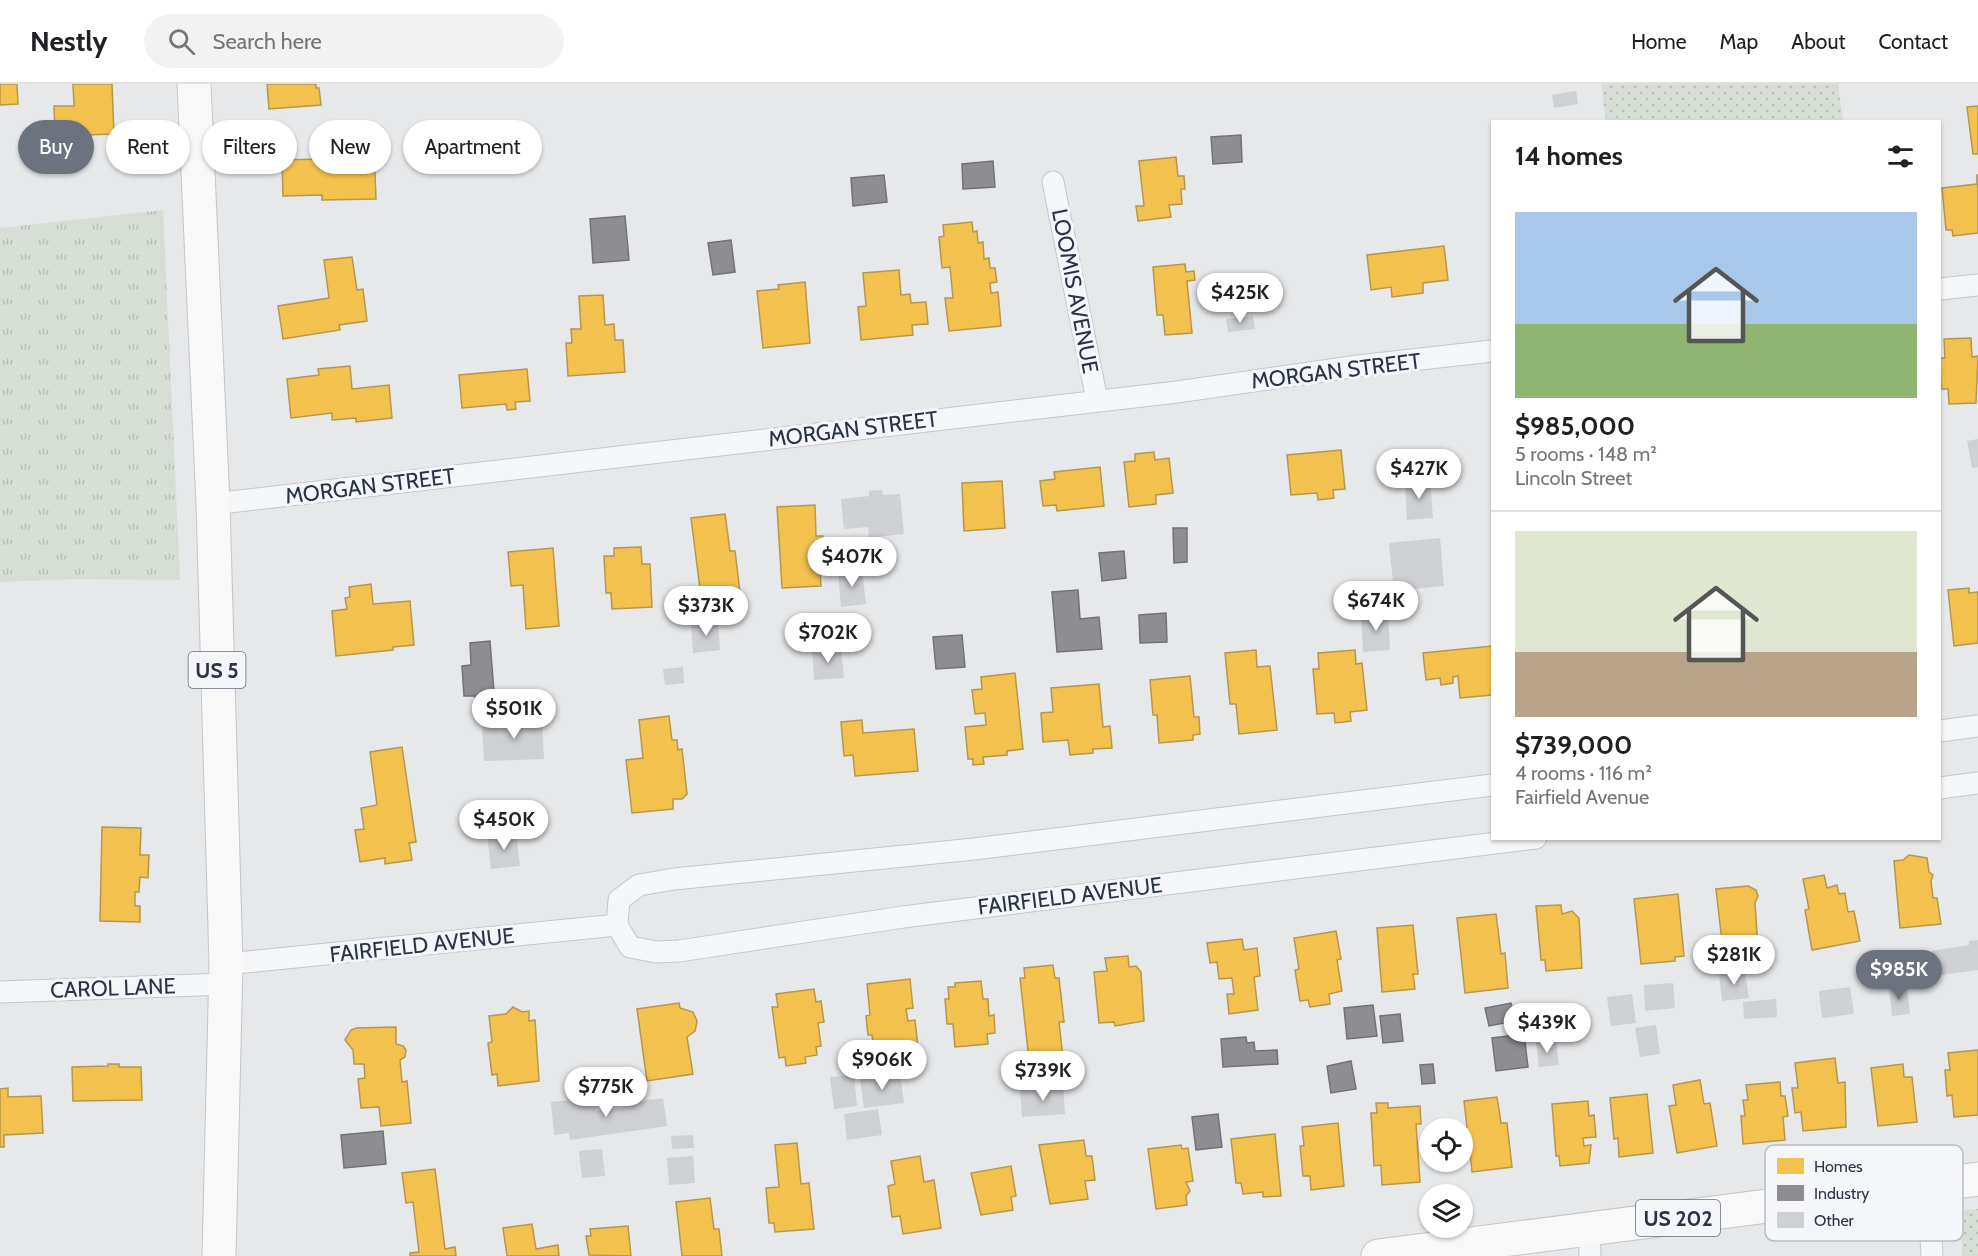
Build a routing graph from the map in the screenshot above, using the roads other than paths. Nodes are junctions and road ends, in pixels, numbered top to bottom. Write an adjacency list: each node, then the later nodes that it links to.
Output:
1 (194, 84): 7 (main road, US 5)
2 (1053, 182): 6 (street, LOOMIS AVENUE)
3 (1978, 285): 4 (street)
4 (1941, 289)
5 (1491, 351): 6 (street, MORGAN STREET)
6 (1097, 400): 7 (street, MORGAN STREET)
7 (213, 504): 15 (main road, US 5)
8 (1978, 726): 9 (street)
9 (1941, 730)
10 (1978, 783): 12 (street)
11 (1491, 785): 14 (street)
12 (1941, 788)
13 (1520, 840): 14 (street, FAIRFIELD AVENUE)
14 (617, 925): 15 (street, FAIRFIELD AVENUE)
15 (226, 974): 16 (street, CAROL LANE); 22 (main road, US 5)
16 (0, 992)
17 (1978, 1179): 18 (main road, US 202)
18 (1963, 1180)
19 (1765, 1212): 21 (main road, US 202)
20 (1931, 1241): 24 (street)
21 (1589, 1243): 23 (main road, US 202)
22 (219, 1256)
23 (1378, 1256)
24 (1932, 1256)

